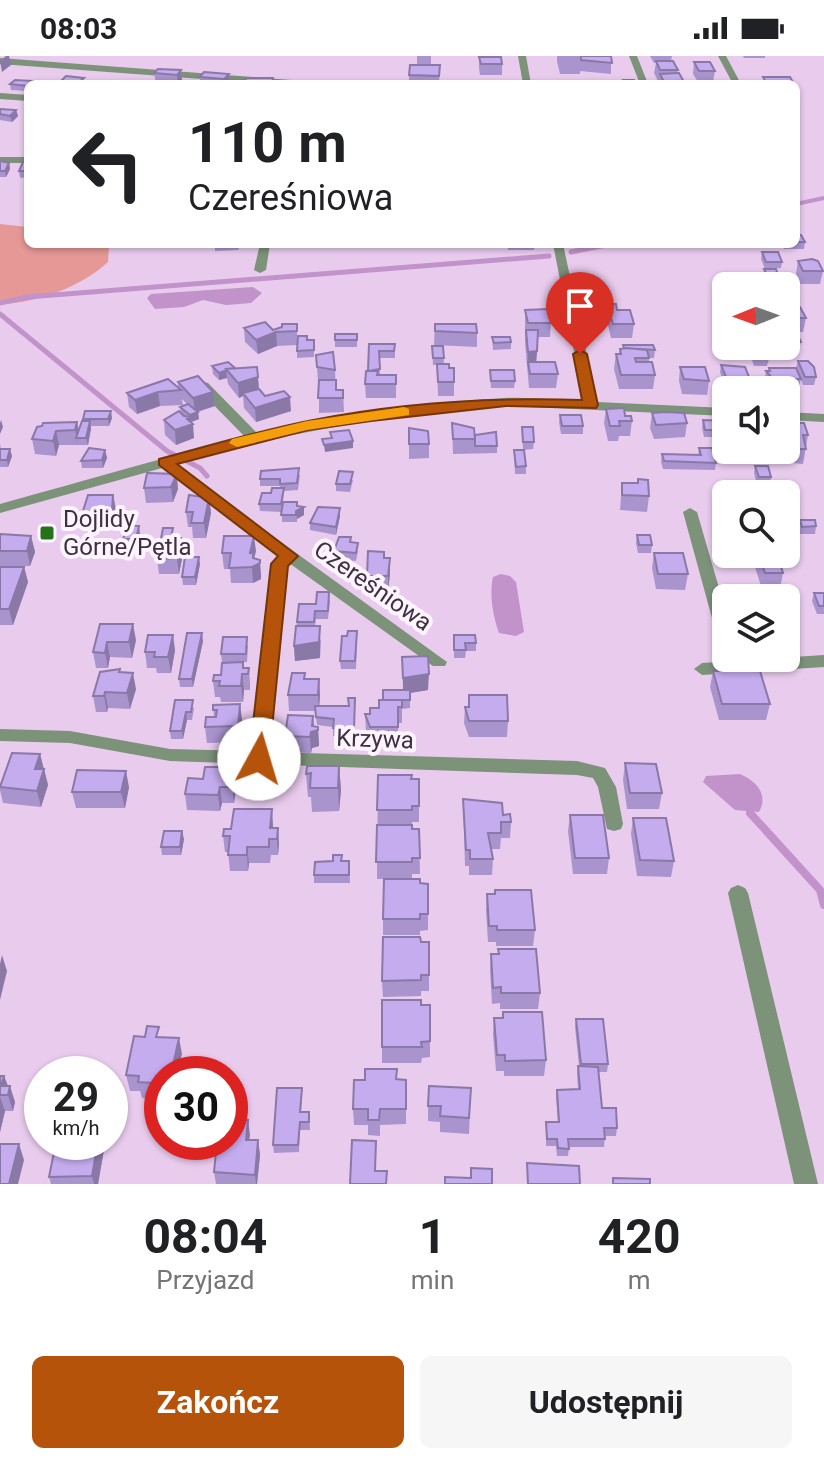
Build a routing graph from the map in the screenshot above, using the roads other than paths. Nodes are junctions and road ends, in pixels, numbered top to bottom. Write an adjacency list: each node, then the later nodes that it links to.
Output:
1 (522, 56): 6 (street)
2 (633, 56): 7 (street)
3 (722, 56): 8 (street)
4 (0, 61): 5 (street)
5 (242, 80)
6 (526, 80)
7 (642, 80)
8 (735, 80)
9 (0, 96): 10 (street)
10 (24, 98)
11 (0, 160): 12 (street)
12 (24, 160)
13 (264, 248): 15 (street)
14 (559, 248): 17 (street)
15 (260, 270)
16 (203, 386): 21 (street)
17 (591, 405): 18 (street); 21 (street)
18 (712, 411)
19 (800, 417): 20 (street)
20 (824, 418)
21 (254, 438): 22 (street)
22 (165, 462): 23 (street); 25 (street, Czereśniowa)
23 (0, 509)
24 (690, 512): 26 (street)
25 (289, 556): 29 (street, Czereśniowa); 33 (street)
26 (712, 590)
27 (800, 661): 28 (street)
28 (824, 661)
29 (439, 662)
30 (712, 667): 31 (street)
31 (702, 669)
32 (0, 735): 33 (street, Krzywa)
33 (259, 759): 34 (street, Krzywa)
34 (614, 824)
35 (738, 893): 36 (street)
36 (806, 1184)

